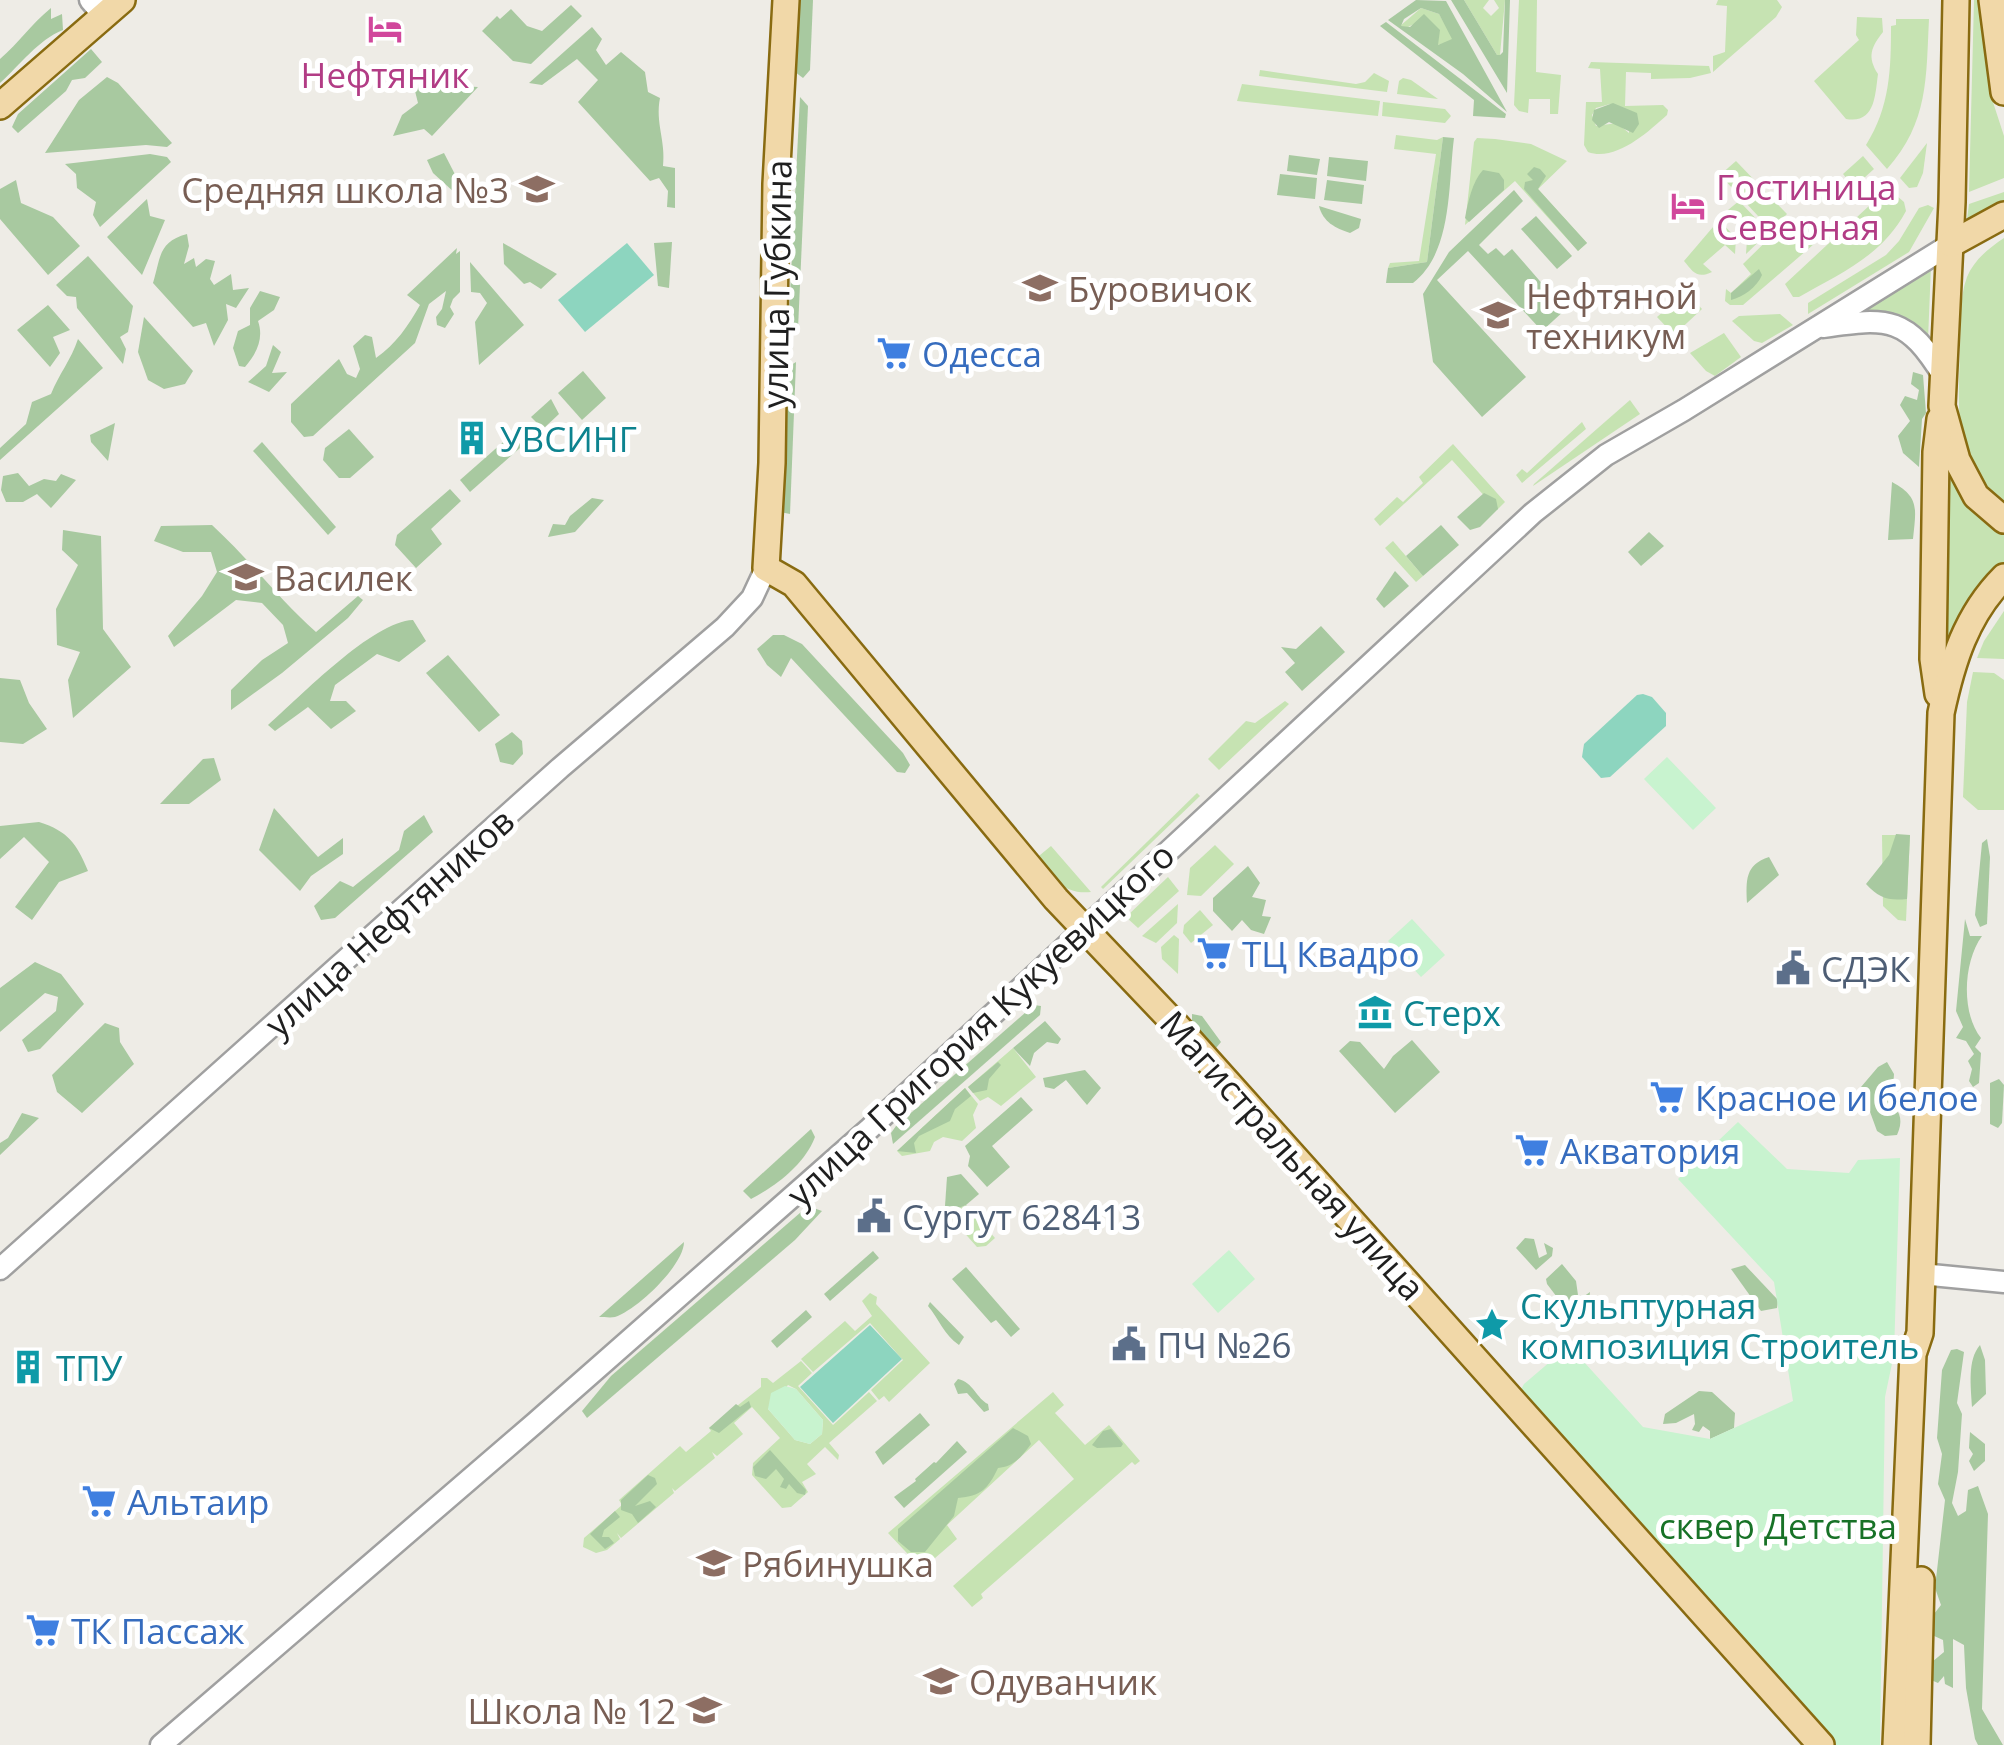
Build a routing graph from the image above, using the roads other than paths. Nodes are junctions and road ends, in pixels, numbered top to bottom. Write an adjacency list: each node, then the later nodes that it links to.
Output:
1 (786, 0): 13 (main road, улица Губкина)
2 (1956, 0): 8 (main road)
3 (1992, 0): 5 (main road)
4 (105, 5): 6 (main road)
5 (2004, 92)
6 (0, 106)
7 (2004, 215): 8 (main road)
8 (1950, 244): 9 (street, улица Григория Кукуевицкого); 10 (main road)
9 (1816, 328): 10 (street, улица Григория Кукуевицкого); 16 (street, улица Григория Кукуевицкого)
10 (1944, 377): 11 (main road)
11 (1942, 406): 12 (main road); 15 (main road)
12 (2004, 520)
13 (766, 568): 16 (main road, Магистральная улица); 17 (street, улица Нефтяников)
14 (2004, 576): 15 (main road)
15 (1942, 713): 18 (main road)
16 (1087, 930): 21 (street, улица Григория Кукуевицкого); 22 (main road, Магистральная улица)
17 (0, 1269)
18 (1921, 1274): 19 (street); 20 (main road)
19 (2004, 1282)
20 (1920, 1332): 23 (main road); 24 (main road)
21 (161, 1745)
22 (1821, 1745)
23 (1896, 1745)
24 (1917, 1745)

